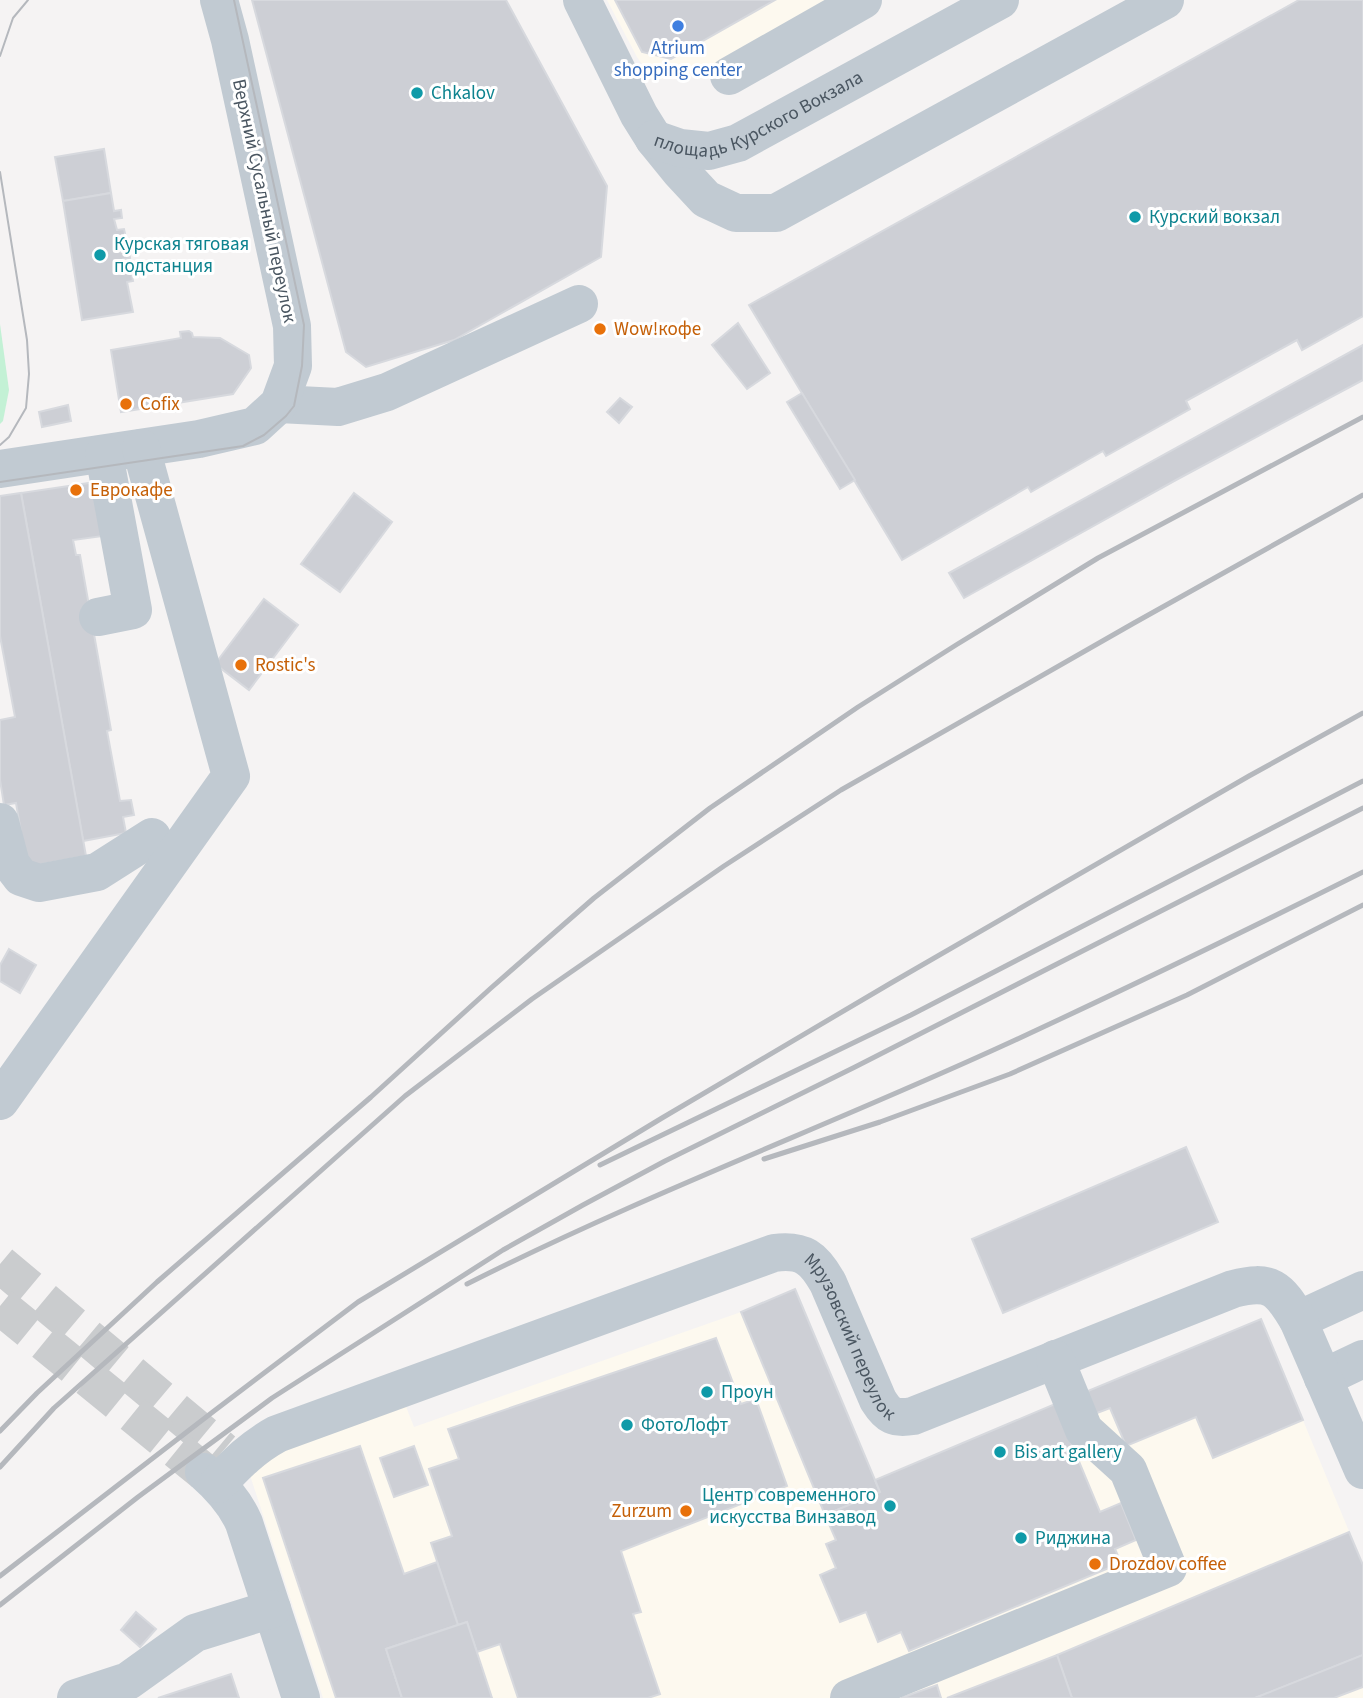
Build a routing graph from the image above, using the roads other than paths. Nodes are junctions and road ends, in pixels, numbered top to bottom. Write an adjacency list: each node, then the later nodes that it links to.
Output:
1 (219, 0): 9 (street, Верхний Сусальный переулок)
2 (582, 0): 7 (street, площадь Курского Вокзала)
3 (863, 0): 6 (street)
4 (1000, 0): 7 (street, площадь Курского Вокзала)
5 (1164, 0): 7 (street)
6 (729, 75)
7 (654, 139)
8 (579, 304): 9 (street)
9 (279, 404): 10 (street)
10 (123, 451): 11 (street); 12 (street); 15 (street)
11 (0, 469)
12 (98, 617)
13 (0, 822): 14 (street)
14 (152, 837)
15 (0, 1101)
16 (1363, 1290): 17 (street)
17 (1298, 1320): 18 (street, Мрузовский переулок); 20 (street, Мрузовский переулок)
18 (1055, 1359): 23 (street, Мрузовский переулок); 26 (street)
19 (1363, 1359): 20 (street)
20 (1323, 1378): 21 (street, Мрузовский переулок)
21 (1353, 1430): 22 (street, Мрузовский переулок)
22 (1363, 1470)
23 (272, 1609): 24 (street); 25 (street)
24 (76, 1698)
25 (301, 1698)
26 (849, 1698)

